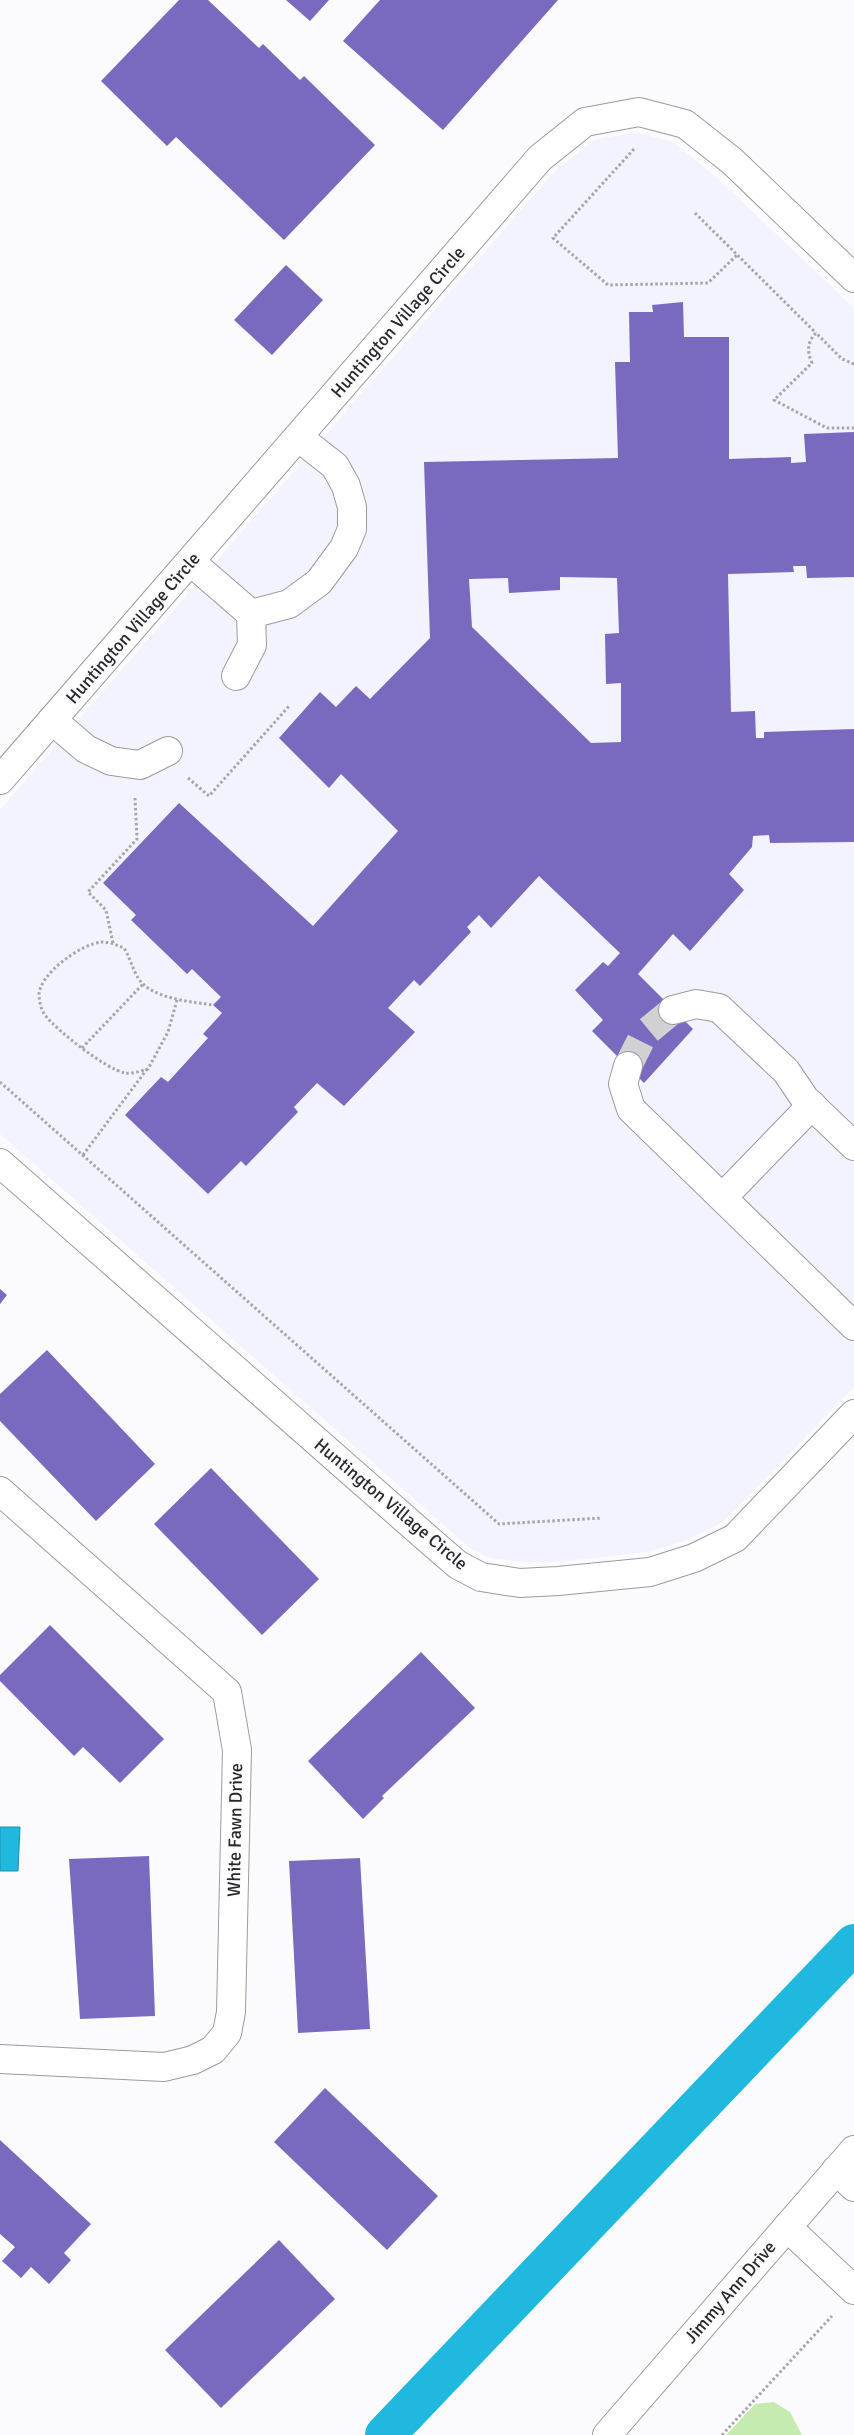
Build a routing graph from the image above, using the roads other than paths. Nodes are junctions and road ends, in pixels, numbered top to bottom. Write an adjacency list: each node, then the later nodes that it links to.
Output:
1 (854, 278): 2 (street, Huntington Village Circle)
2 (298, 437): 3 (street, Huntington Village Circle); 4 (street)
3 (191, 562): 4 (street); 6 (street, Huntington Village Circle)
4 (251, 614): 5 (street)
5 (236, 676)
6 (52, 720): 7 (street); 8 (street, Huntington Village Circle)
7 (168, 751)
8 (0, 780)
9 (673, 1010): 11 (street)
10 (628, 1066): 14 (street)
11 (812, 1106): 12 (street); 14 (street)
12 (854, 1146)
13 (0, 1163): 16 (street, Huntington Village Circle)
14 (724, 1197): 15 (street)
15 (854, 1326)
16 (854, 1414)
17 (0, 1492): 18 (street, White Fawn Drive)
18 (0, 2059)
19 (854, 2150): 20 (street, Jimmy Ann Drive)
20 (845, 2178): 21 (street, Jimmy Ann Drive)
21 (786, 2227): 22 (street); 23 (street, Jimmy Ann Drive)
22 (854, 2290)
23 (607, 2435)

